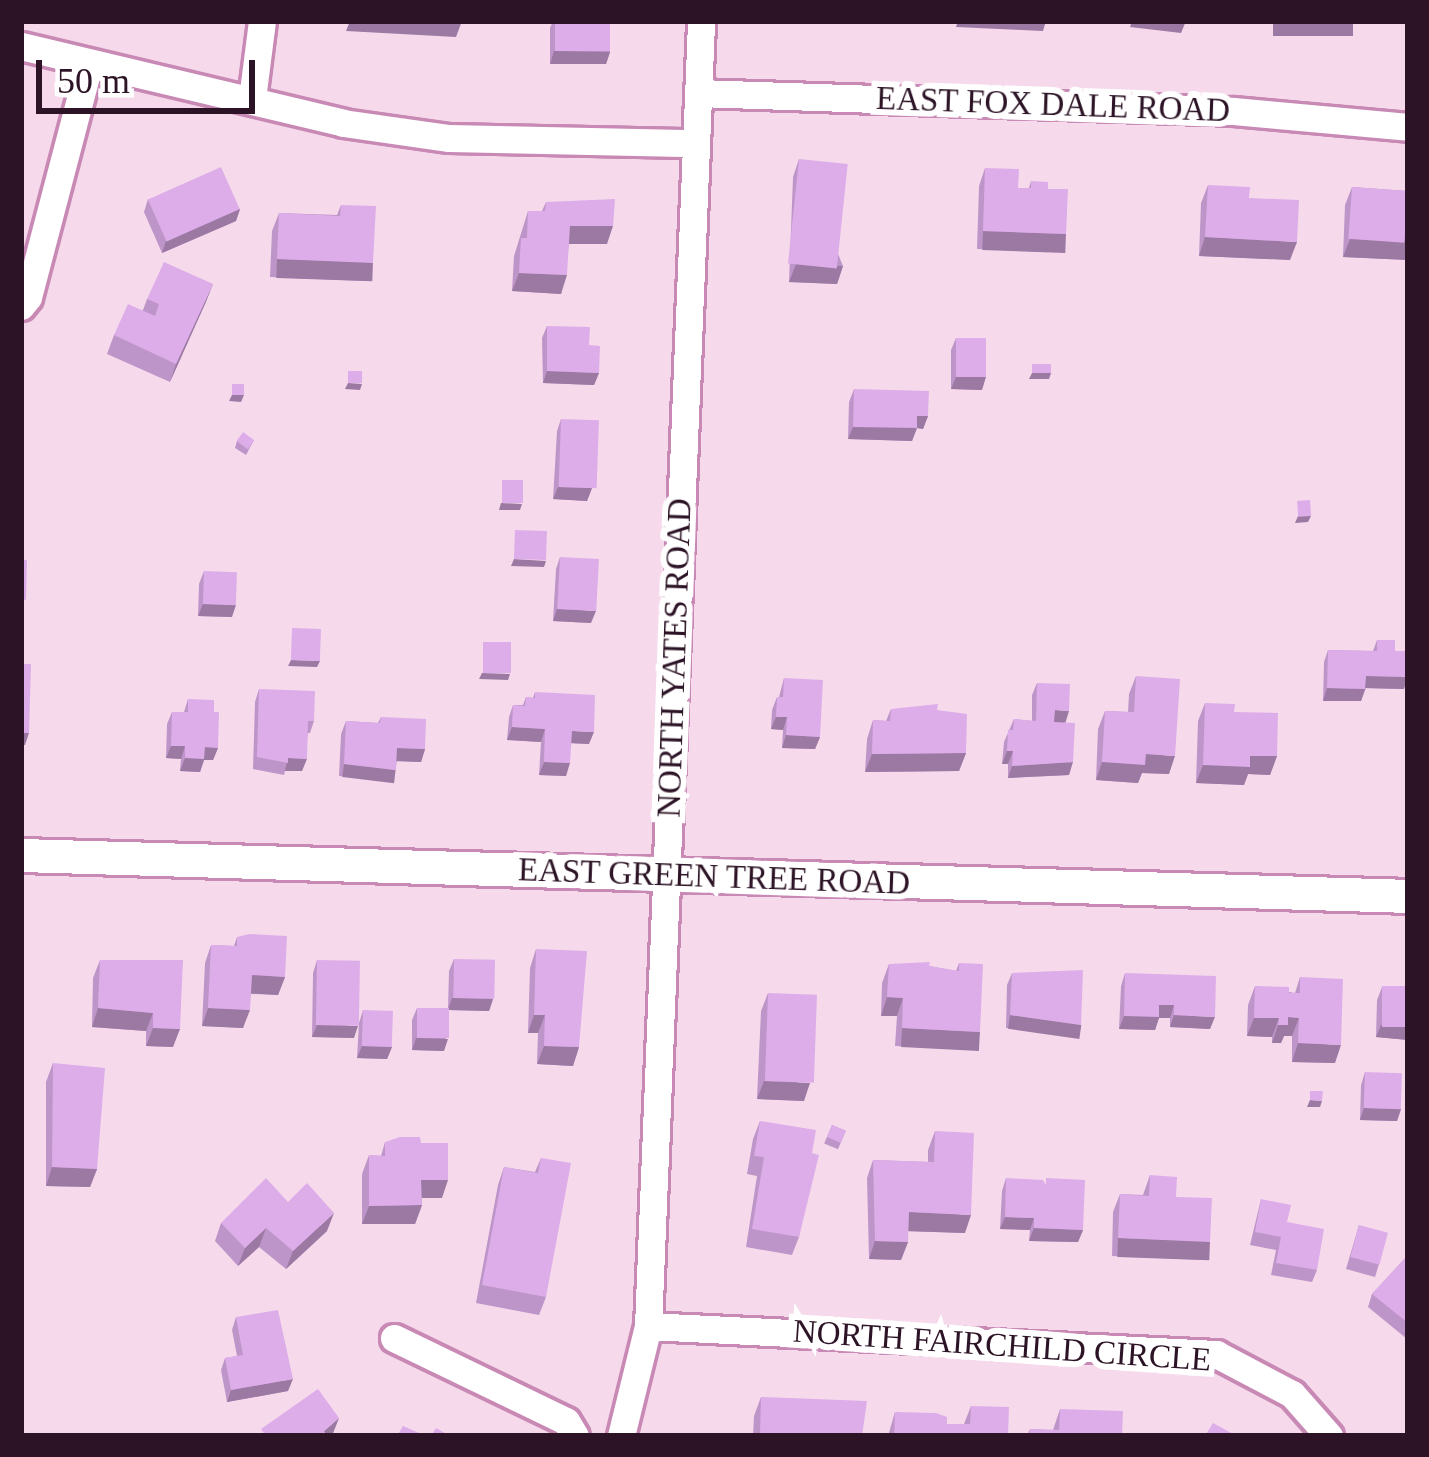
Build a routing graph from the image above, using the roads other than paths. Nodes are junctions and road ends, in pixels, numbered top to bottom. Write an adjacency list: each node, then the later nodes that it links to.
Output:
1 (262, 21): 6 (street)
2 (701, 21): 5 (street, NORTH YATES ROAD)
3 (21, 46): 4 (street)
4 (89, 64): 6 (street); 9 (street)
5 (698, 92): 7 (street, EAST FOX DALE ROAD); 8 (street, NORTH YATES ROAD)
6 (252, 99): 8 (street)
7 (1408, 127)
8 (695, 142): 11 (street, NORTH YATES ROAD)
9 (21, 306)
10 (21, 855): 11 (street, EAST GREEN TREE ROAD)
11 (667, 876): 12 (street, EAST GREEN TREE ROAD); 13 (street, NORTH YATES ROAD)
12 (1408, 896)
13 (648, 1326): 16 (street, NORTH YATES ROAD); 17 (street, NORTH FAIRCHILD CIRCLE)
14 (394, 1338): 15 (street)
15 (575, 1436)
16 (620, 1436)
17 (1329, 1436)

